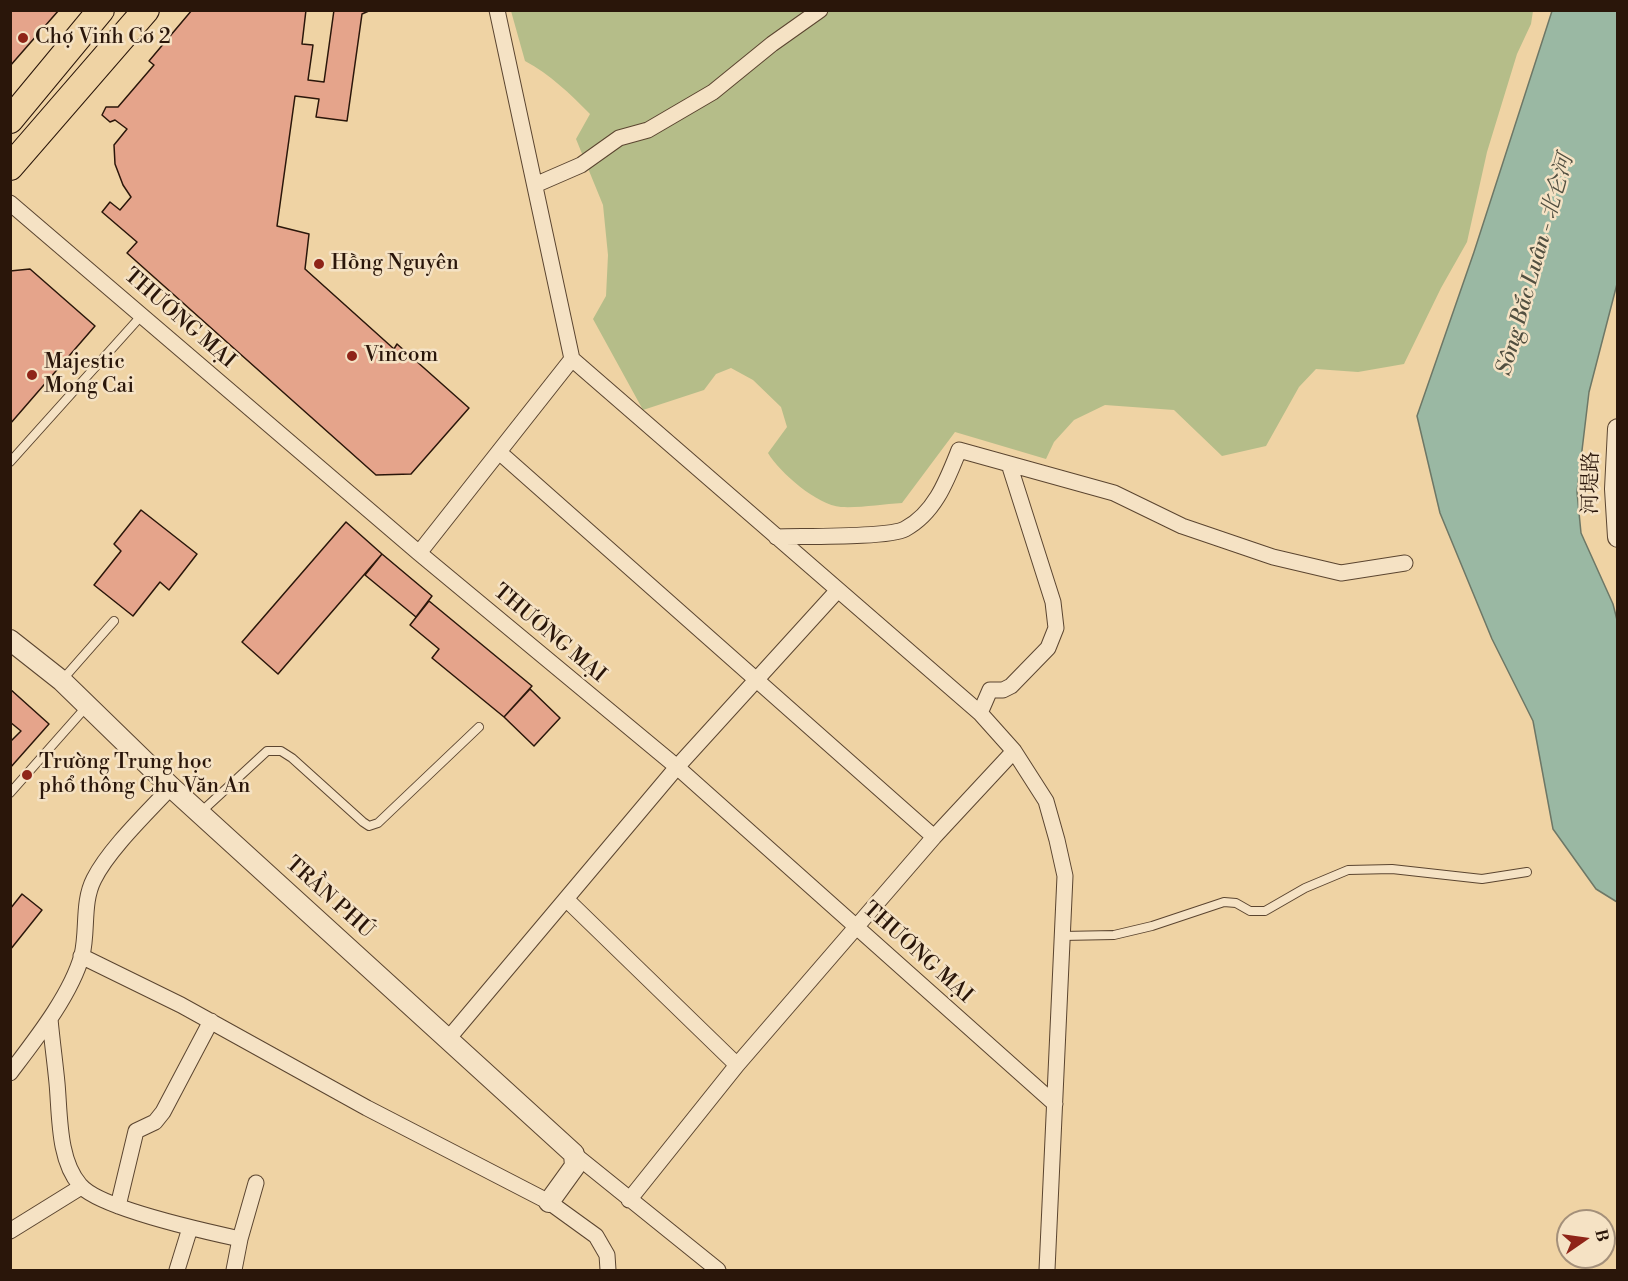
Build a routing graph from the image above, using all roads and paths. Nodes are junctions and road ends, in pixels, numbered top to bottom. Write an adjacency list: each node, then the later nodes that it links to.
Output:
1 (101, 10): 5 (highway)
2 (146, 10): 6 (highway)
3 (497, 10): 7 (street)
4 (820, 10): 7 (street)
5 (10, 120)
6 (10, 167)
7 (535, 185): 10 (street)
8 (10, 203): 9 (street, THƯƠNG MẠI)
9 (142, 315): 13 (lane); 18 (street, THƯƠNG MẠI)
10 (572, 359): 12 (street); 16 (street)
11 (1617, 429): 15 (street, 河堤路)
12 (499, 452): 18 (street); 24 (street)
13 (10, 462)
14 (1009, 464): 16 (street); 19 (street); 26 (street)
15 (1616, 488): 17 (street, 河堤路)
16 (776, 537): 20 (street)
17 (1617, 537)
18 (419, 553): 29 (street, THƯƠNG MẠI)
19 (1405, 563)
20 (838, 590): 24 (street); 26 (street)
21 (114, 621): 23 (lane)
22 (10, 640): 23 (street, TRẦN PHÚ)
23 (62, 681): 25 (street, TRẦN PHÚ)
24 (757, 681): 29 (street); 33 (street)
25 (88, 705): 30 (street, TRẦN PHÚ); 31 (lane)
26 (980, 713): 28 (street)
27 (478, 727): 32 (lane)
28 (1014, 751): 33 (street); 37 (street)
29 (677, 767): 35 (street); 36 (street, THƯƠNG MẠI)
30 (171, 787): 32 (street, TRẦN PHÚ); 38 (street)
31 (10, 793)
32 (200, 813): 41 (street, TRẦN PHÚ)
33 (934, 837): 36 (street)
34 (1527, 872): 37 (lane)
35 (566, 899): 41 (street); 42 (street)
36 (856, 927): 42 (street); 44 (street, THƯƠNG MẠI)
37 (1062, 936): 44 (street)
38 (81, 956): 39 (street); 40 (street)
39 (50, 1019): 43 (street); 47 (street)
40 (211, 1021): 49 (street); 50 (street)
41 (448, 1039): 45 (street, TRẦN PHÚ)
42 (737, 1065): 48 (street)
43 (10, 1073)
44 (1055, 1104): 58 (street)
45 (574, 1154): 48 (street); 49 (street)
46 (256, 1183): 53 (street)
47 (81, 1187): 50 (street); 52 (street)
48 (629, 1200): 57 (street)
49 (549, 1202): 56 (street)
50 (118, 1206): 51 (street)
51 (190, 1228): 53 (street); 54 (street)
52 (10, 1231)
53 (240, 1239): 55 (street)
54 (177, 1270)
55 (234, 1270)
56 (608, 1270)
57 (718, 1270)
58 (1047, 1270)

